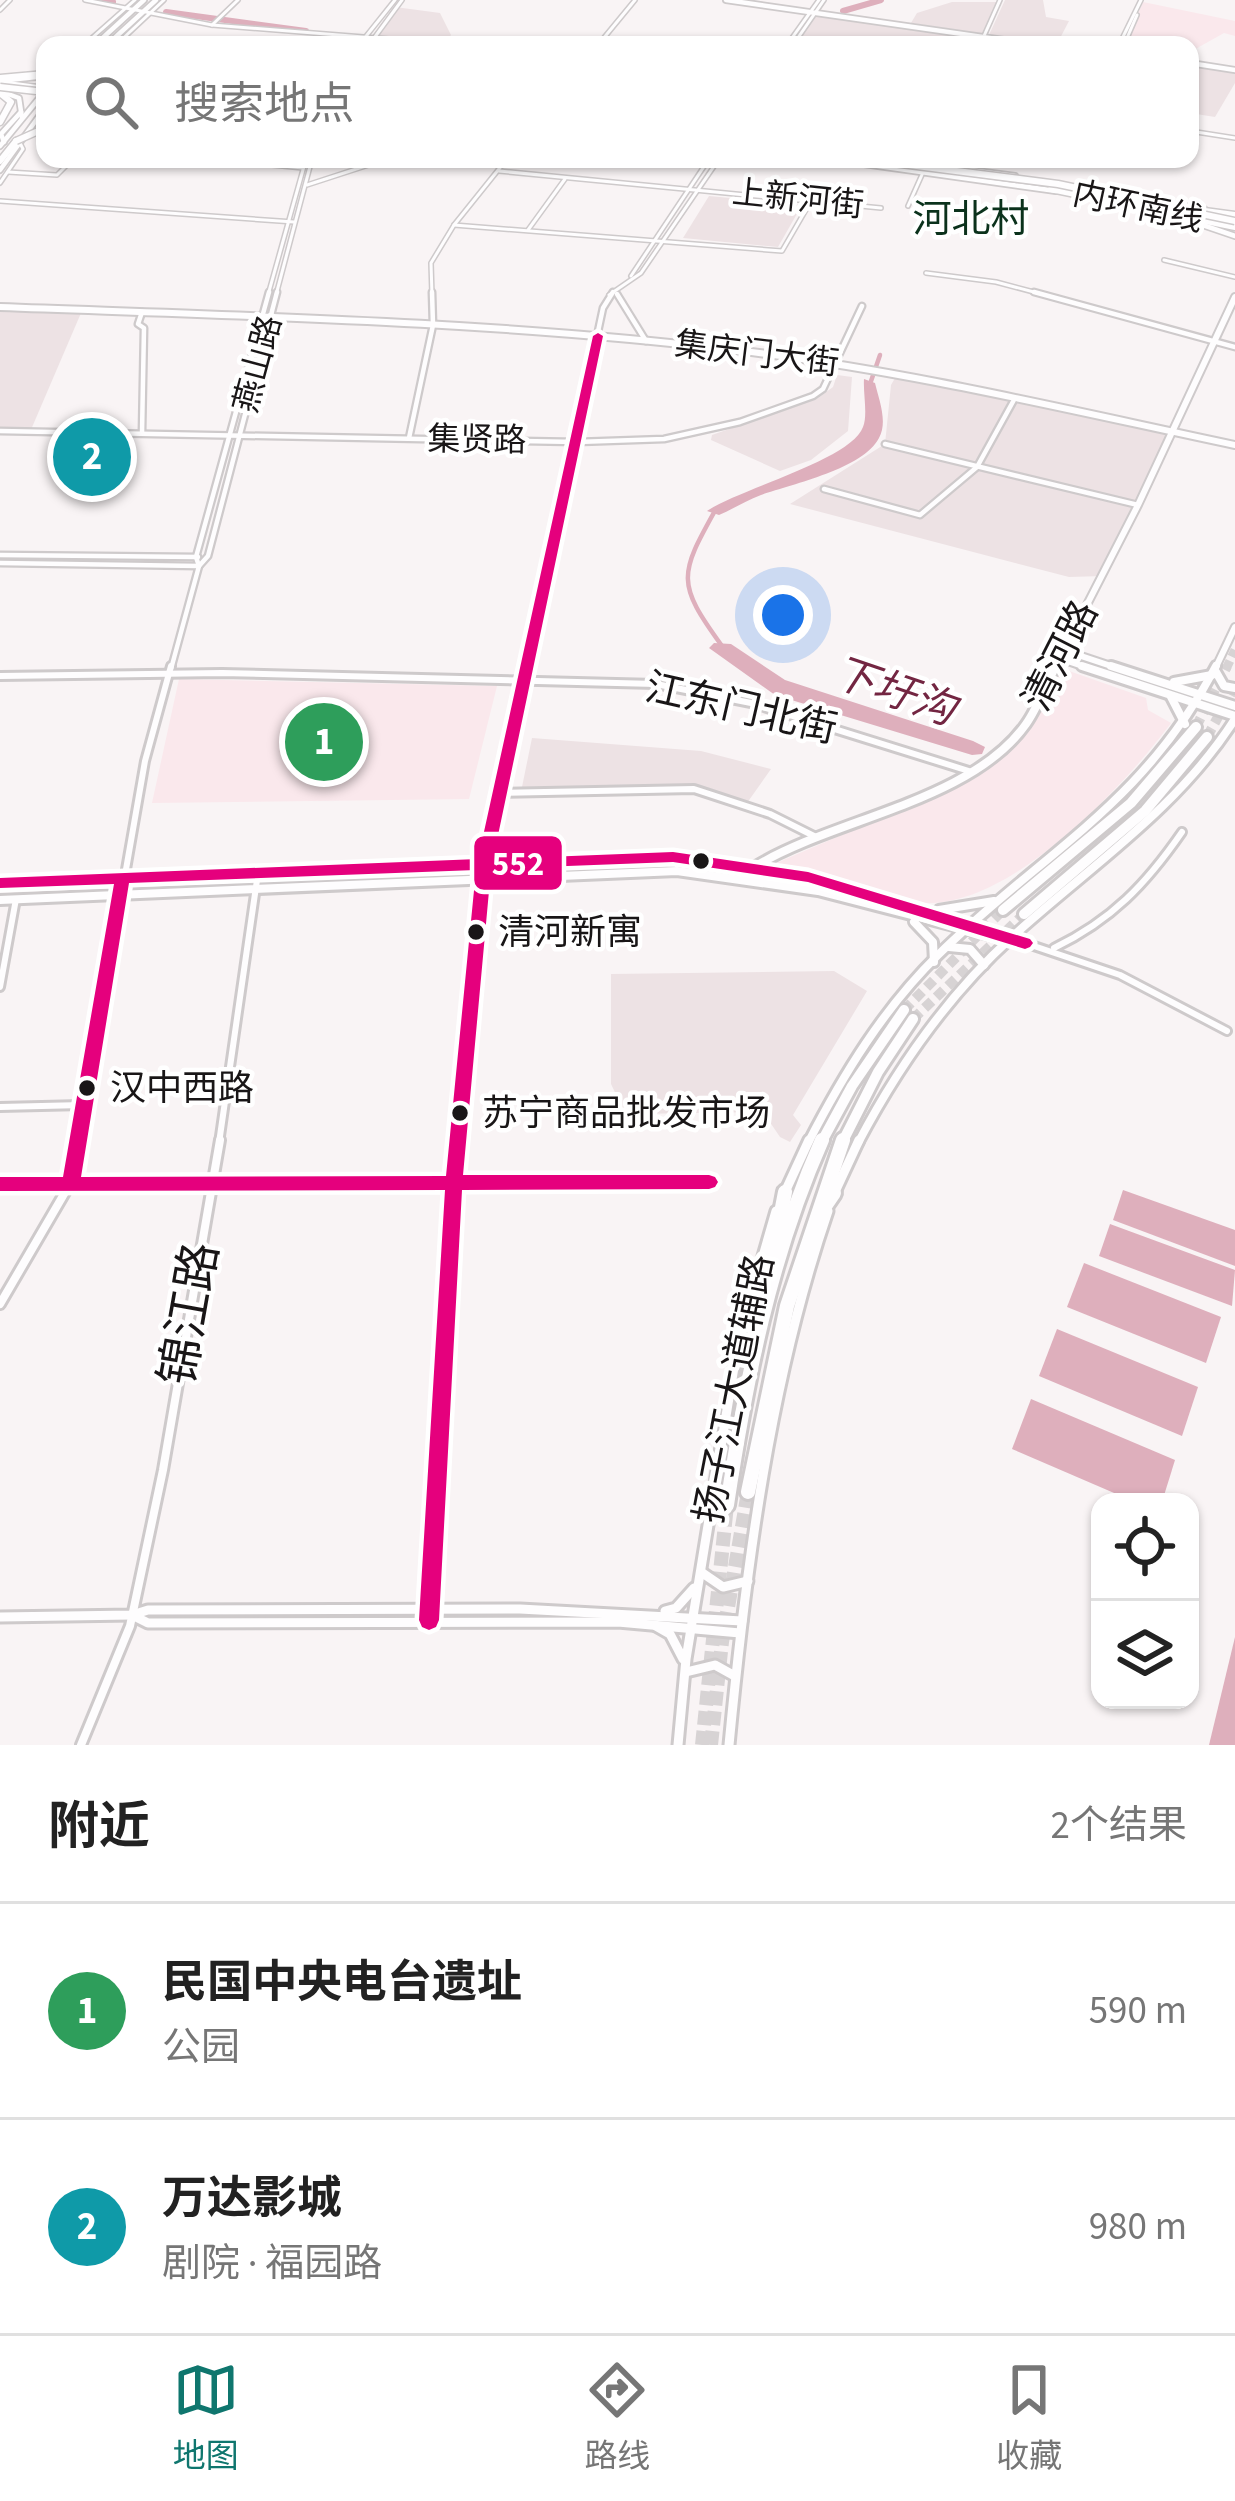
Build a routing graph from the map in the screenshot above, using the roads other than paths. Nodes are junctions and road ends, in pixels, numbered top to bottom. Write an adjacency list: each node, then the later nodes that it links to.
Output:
1 (10, 0): 16 (street)
2 (74, 0): 17 (street)
3 (85, 0): 17 (street)
4 (135, 0): 17 (street)
5 (144, 0): 17 (main road)
6 (160, 0): 19 (main road)
7 (238, 0): 20 (street)
8 (394, 0): 27 (street)
9 (402, 0): 28 (street)
10 (635, 0): 29 (street)
11 (726, 0): 18 (main road)
12 (755, 0): 18 (main road)
13 (821, 0): 18 (street)
14 (1002, 0): 32 (street)
15 (1143, 0): 33 (street)
16 (0, 10)
17 (129, 10): 19 (street); 21 (street); 22 (main road)
18 (815, 10): 30 (street); 31 (main road)
19 (146, 13): 20 (street); 23 (main road); 24 (street); 25 (street)
20 (212, 25): 26 (street)
21 (96, 36)
22 (104, 36)
23 (118, 36)
24 (124, 36)
25 (294, 36)
26 (302, 36)
27 (366, 36)
28 (375, 36)
29 (605, 36)
30 (796, 36)
31 (967, 36)
32 (986, 36)
33 (1126, 36)
34 (1199, 66): 35 (main road)
35 (1235, 71)
36 (36, 77): 37 (highway)
37 (0, 86): 38 (highway, bridge); 40 (main road); 41 (highway)
38 (36, 90)
39 (36, 100): 40 (main road)
40 (22, 115): 47 (main road)
41 (1, 120)
42 (36, 120): 46 (main road)
43 (1199, 132): 45 (street)
44 (36, 133): 46 (highway, bridge)
45 (1235, 138)
46 (18, 142): 48 (highway)
47 (2, 144)
48 (3, 168): 49 (street); 66 (street)
49 (64, 168)
50 (304, 168): 74 (street, 燕山路)
51 (309, 168): 67 (street, 燕山路)
52 (358, 168): 67 (street)
53 (501, 168): 63 (street)
54 (703, 168): 68 (street)
55 (713, 168): 69 (street)
56 (902, 168): 64 (highway, bridge)
57 (915, 168): 64 (highway, 内环南线, bridge)
58 (927, 168): 72 (street)
59 (929, 168): 64 (highway, 内环南线, bridge)
60 (943, 168): 64 (highway, bridge)
61 (943, 168): 75 (main road)
62 (944, 168): 75 (main road)
63 (499, 171): 65 (street, 上新河街); 76 (street)
64 (974, 174): 75 (highway, 内环南线, bridge); 75 (highway, 内环南线, bridge)
65 (566, 178): 68 (street, 上新河街); 77 (street)
66 (0, 183)
67 (307, 184): 74 (street, 燕山路)
68 (688, 189): 69 (street, 上新河街); 78 (street)
69 (698, 190): 71 (street, 上新河街); 79 (street)
70 (0, 201): 74 (street)
71 (811, 201): 73 (street, 上新河街); 79 (street)
72 (908, 206)
73 (881, 208)
74 (295, 222): 89 (street, 燕山路)
75 (1235, 224)
76 (454, 225): 77 (street); 90 (street)
77 (528, 230): 78 (street)
78 (653, 240): 79 (street); 83 (street)
79 (663, 241): 83 (street)
80 (1164, 260): 82 (street)
81 (926, 274): 93 (street)
82 (1235, 277)
83 (628, 280): 91 (street)
84 (617, 294): 92 (street)
85 (1235, 297): 93 (main road, 清河路)
86 (862, 306): 95 (street)
87 (0, 308): 88 (main road, 集庆门大街)
88 (141, 314): 89 (main road, 集庆门大街); 99 (street)
89 (267, 318): 90 (main road, 集庆门大街); 100 (street, 燕山路); 101 (street, 燕山路)
90 (433, 326): 91 (main road, 集庆门大街); 102 (street)
91 (598, 336): 92 (main road, 集庆门大街); 103 (street)
92 (646, 340): 95 (main road, 集庆门大街)
93 (1214, 341): 94 (street); 98 (main road, 清河路)
94 (1235, 347)
95 (835, 364): 96 (main road, 集庆门大街); 103 (street, 集贤路)
96 (1015, 398): 98 (main road, 集庆门大街); 108 (street)
97 (0, 431): 99 (street, 集贤路)
98 (1171, 432): 105 (main road, 集庆门大街); 110 (main road, 清河路)
99 (142, 433): 100 (street, 集贤路)
100 (229, 435): 101 (street, 集贤路); 106 (street, 燕山路)
101 (239, 435): 102 (street, 集贤路); 107 (street, 燕山路)
102 (409, 438): 103 (street, 集贤路)
103 (577, 442): 120 (street)
104 (886, 444): 108 (street)
105 (1235, 445)
106 (222, 461): 107 (street); 114 (street, 燕山路)
107 (232, 461): 114 (street, 燕山路)
108 (976, 467): 110 (street); 111 (street)
109 (824, 489): 111 (street)
110 (1138, 505): 116 (main road, 清河路)
111 (885, 509): 112 (street)
112 (881, 518)
113 (0, 559): 114 (street)
114 (197, 562): 118 (street, 燕山路)
115 (1235, 627): 117 (main road, 扬子江大道辅路)
116 (1061, 654): 121 (main road); 128 (main road, 清河路)
117 (1214, 672): 121 (main road); 122 (main road); 123 (main road, 扬子江大道辅路)
118 (169, 674): 119 (street, 江东门北街); 120 (street, 江东门北街); 139 (street, 燕山路)
119 (0, 676)
120 (526, 680): 128 (street, 江东门北街); 129 (street)
121 (1162, 685): 123 (main road); 126 (main road)
122 (1235, 688)
123 (1201, 699): 124 (main road); 125 (main road); 126 (main road, 扬子江大道辅路)
124 (1235, 706)
125 (1235, 717): 135 (main road, 扬子江大道辅路)
126 (1191, 725): 130 (highway); 132 (main road, 扬子江大道辅路)
127 (1207, 737): 131 (highway)
128 (972, 772): 134 (main road, 清河路)
129 (500, 793): 134 (street); 136 (street)
130 (1134, 803): 132 (main road); 147 (highway)
131 (1149, 808): 135 (main road); 150 (highway)
132 (1094, 824): 147 (main road, 扬子江大道辅路)
133 (1182, 832): 156 (street)
134 (816, 837): 137 (main road, 清河路)
135 (1131, 840): 153 (main road, 扬子江大道辅路)
136 (484, 864): 137 (main road); 138 (main road); 140 (street)
137 (756, 866): 141 (main road); 148 (main road)
138 (258, 874): 139 (main road); 143 (street, 锦江路)
139 (122, 879): 142 (main road); 144 (street, 燕山路)
140 (481, 880): 141 (main road); 143 (main road); 164 (street)
141 (753, 880): 149 (main road)
142 (0, 883)
143 (256, 890): 144 (main road); 163 (street, 锦江路)
144 (119, 896): 145 (main road); 161 (street, 燕山路)
145 (16, 899): 146 (main road); 159 (street)
146 (0, 900)
147 (1003, 904): 148 (main road); 151 (main road, 扬子江大道辅路)
148 (922, 909): 151 (main road)
149 (903, 914): 152 (main road); 157 (main road)
150 (1024, 914)
151 (972, 924): 152 (main road, 扬子江大道辅路); 153 (main road)
152 (964, 932): 153 (main road); 155 (main road, 扬子江大道辅路)
153 (1010, 939): 154 (main road); 158 (main road, 扬子江大道辅路)
154 (1025, 943): 156 (street)
155 (949, 947): 157 (main road, 扬子江大道辅路); 158 (main road)
156 (1051, 949): 160 (street)
157 (934, 962): 168 (main road, 扬子江大道辅路)
158 (984, 965): 169 (main road, 扬子江大道辅路)
159 (0, 987)
160 (1227, 1030)
161 (83, 1105): 162 (street); 166 (street, 燕山路)
162 (0, 1107)
163 (214, 1180): 164 (street); 166 (street); 177 (street, 锦江路)
164 (454, 1180): 165 (street); 178 (street)
165 (709, 1182)
166 (71, 1183): 167 (street); 172 (street)
167 (0, 1184)
168 (785, 1192): 171 (highway); 175 (main road, 扬子江大道辅路)
169 (834, 1193): 170 (highway); 176 (main road, 扬子江大道辅路)
170 (810, 1228): 171 (highway); 173 (highway)
171 (773, 1270): 174 (highway)
172 (0, 1304)
173 (748, 1492)
174 (728, 1505)
175 (699, 1576): 176 (main road); 180 (main road); 181 (main road, 扬子江大道辅路)
176 (748, 1581): 182 (main road, 扬子江大道辅路)
177 (132, 1615): 178 (main road); 179 (main road); 185 (street, 锦江路)
178 (429, 1615): 180 (main road)
179 (0, 1617)
180 (657, 1619): 181 (main road); 183 (main road)
181 (692, 1622): 182 (main road); 183 (main road, 扬子江大道辅路)
182 (741, 1627): 184 (main road, 扬子江大道辅路)
183 (685, 1670): 184 (main road); 186 (main road, 扬子江大道辅路)
184 (735, 1676): 187 (main road, 扬子江大道辅路)
185 (81, 1745)
186 (678, 1745)
187 (729, 1745)

